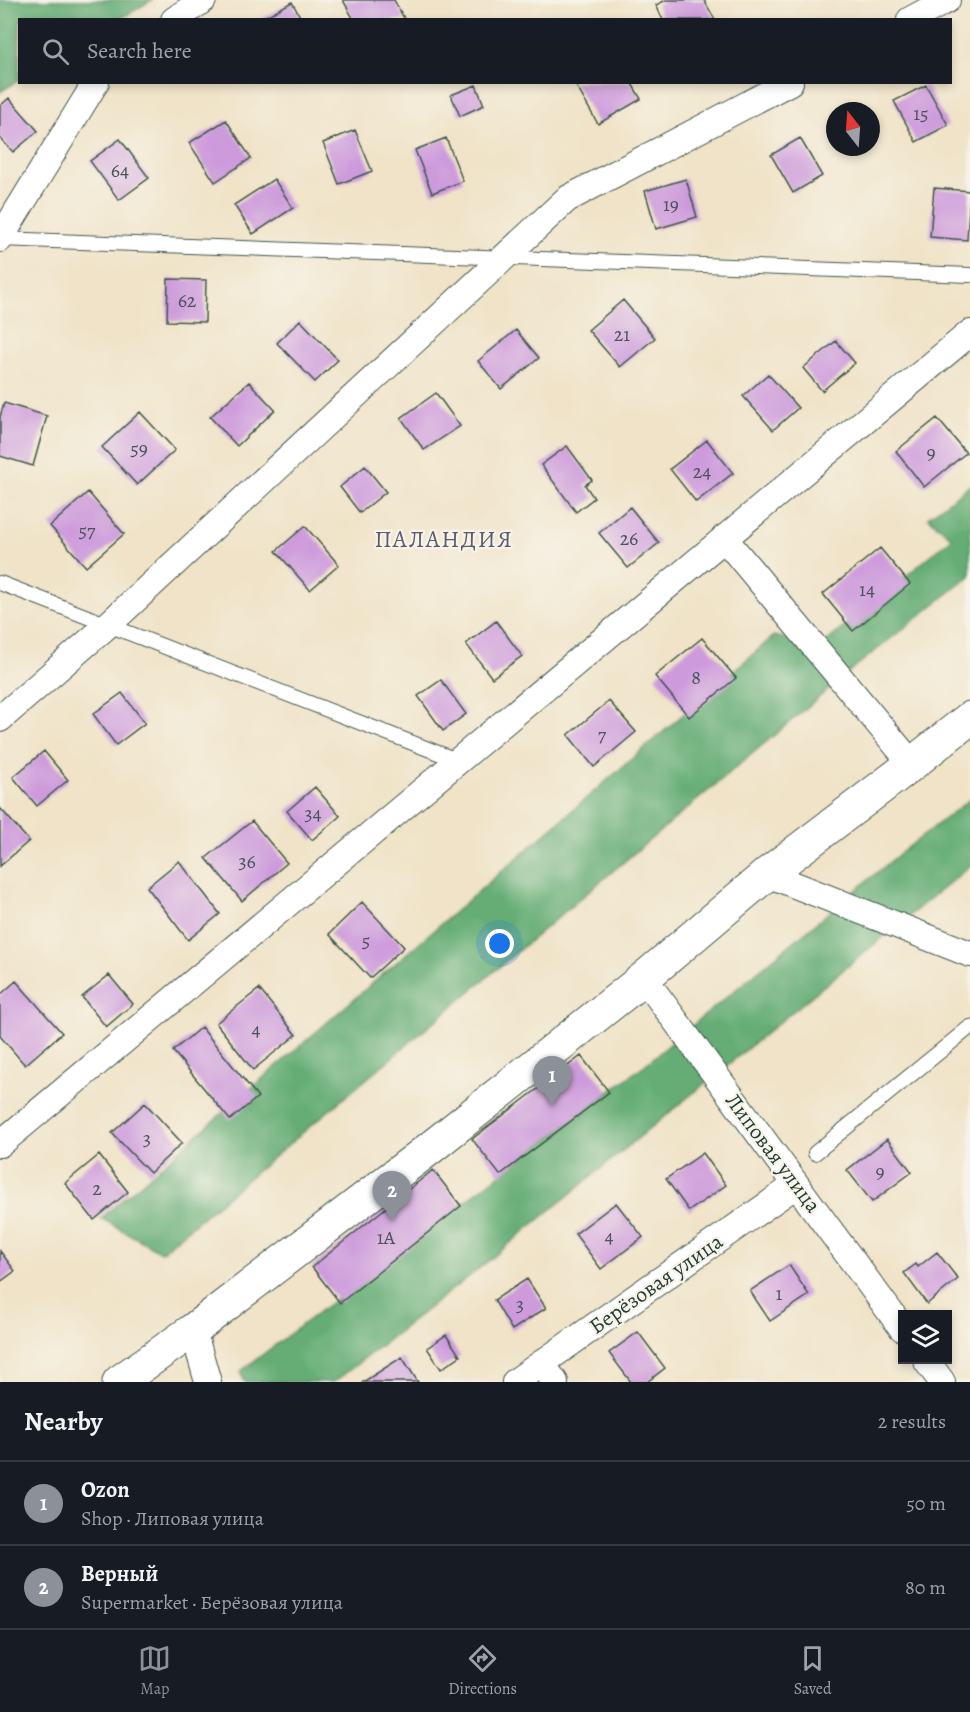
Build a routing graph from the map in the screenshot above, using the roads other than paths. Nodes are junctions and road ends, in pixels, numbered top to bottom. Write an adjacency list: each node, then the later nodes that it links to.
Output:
1 (203, 0): 3 (street)
2 (947, 0): 4 (street)
3 (177, 18)
4 (914, 18)
5 (95, 84): 7 (street)
6 (786, 84): 8 (street)
7 (0, 239): 8 (lane)
8 (506, 257): 9 (lane); 13 (street)
9 (970, 274)
10 (970, 333): 11 (street)
11 (724, 538): 16 (street); 17 (street)
12 (0, 583): 13 (lane)
13 (109, 624): 15 (street); 16 (lane)
14 (970, 718): 17 (street)
15 (0, 719)
16 (459, 761): 22 (street)
17 (912, 764): 18 (street)
18 (767, 874): 19 (street); 20 (street)
19 (970, 954)
20 (644, 978): 24 (street, Липовая улица); 26 (street)
21 (970, 1027): 23 (lane)
22 (0, 1144)
23 (815, 1153)
24 (796, 1185): 25 (street, Липовая улица); 28 (street, Берёзовая улица)
25 (898, 1321)
26 (193, 1330): 29 (street); 30 (street)
27 (929, 1364): 32 (street)
28 (548, 1373): 31 (street, Берёзовая улица)
29 (119, 1382)
30 (208, 1382)
31 (515, 1382)
32 (942, 1382)

